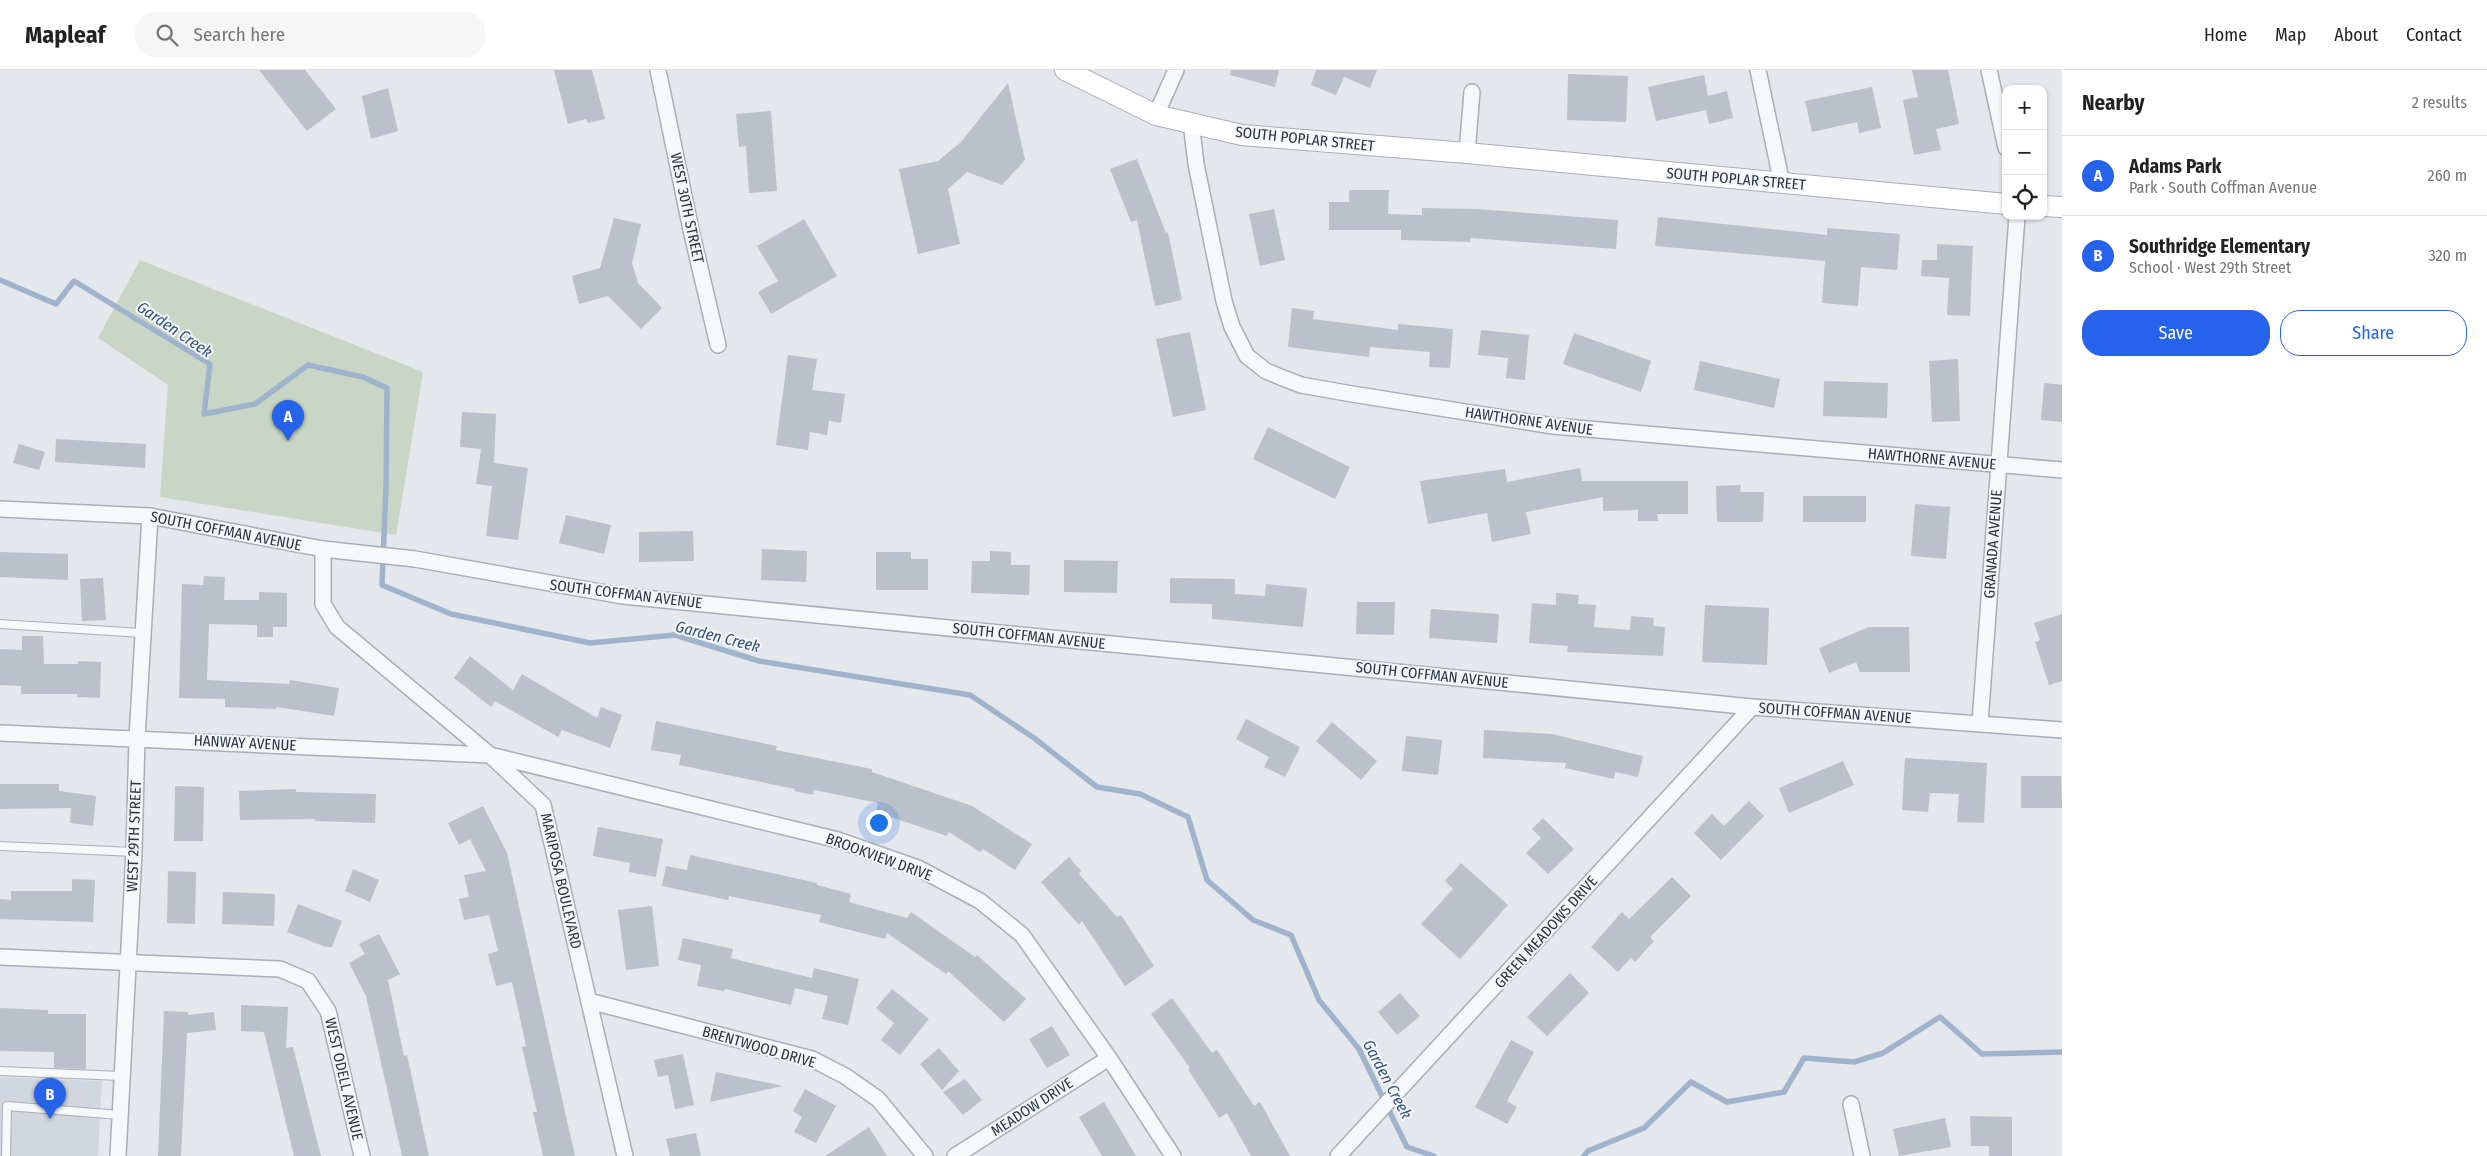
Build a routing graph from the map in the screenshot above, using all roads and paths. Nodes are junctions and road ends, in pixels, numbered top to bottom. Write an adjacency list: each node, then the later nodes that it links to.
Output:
1 (658, 70): 16 (street, WEST 30TH STREET)
2 (1065, 70): 7 (main road, SOUTH POPLAR STREET)
3 (1176, 70): 7 (street)
4 (1758, 70): 11 (street)
5 (1989, 70): 9 (street)
6 (1472, 92): 10 (street)
7 (1156, 115): 8 (main road, SOUTH POPLAR STREET)
8 (1191, 122): 10 (main road, SOUTH POPLAR STREET); 17 (street, HAWTHORNE AVENUE)
9 (2002, 130)
10 (1467, 153): 11 (main road, SOUTH POPLAR STREET)
11 (1782, 184): 12 (main road, SOUTH POPLAR STREET)
12 (2002, 204)
13 (2047, 206): 14 (main road)
14 (2062, 207)
15 (2017, 220): 17 (street, GRANADA AVENUE)
16 (718, 345)
17 (1999, 464): 18 (street, HAWTHORNE AVENUE); 25 (street, GRANADA AVENUE)
18 (2062, 470)
19 (0, 509): 20 (street, SOUTH COFFMAN AVENUE)
20 (150, 516): 21 (street, SOUTH COFFMAN AVENUE); 23 (street, WEST 29TH STREET)
21 (323, 549): 24 (street, SOUTH COFFMAN AVENUE); 29 (street, MARIPOSA BOULEVARD)
22 (0, 624): 23 (lane)
23 (142, 633): 28 (street, WEST 29TH STREET)
24 (1752, 707): 25 (street, SOUTH COFFMAN AVENUE); 48 (street, GREEN MEADOWS DRIVE)
25 (1980, 723): 26 (street, SOUTH COFFMAN AVENUE)
26 (2062, 730)
27 (0, 733): 28 (street, HANWAY AVENUE)
28 (137, 738): 29 (street, HANWAY AVENUE); 31 (street, WEST 29TH STREET)
29 (490, 755): 34 (street, MARIPOSA BOULEVARD); 35 (street, BROOKVIEW DRIVE)
30 (0, 846): 31 (lane)
31 (134, 852): 33 (street, WEST 29TH STREET)
32 (0, 957): 33 (street, WEST ODELL AVENUE)
33 (128, 963): 37 (street, WEST 29TH STREET); 43 (street, WEST ODELL AVENUE)
34 (589, 1001): 44 (street, MARIPOSA BOULEVARD); 45 (street, BRENTWOOD DRIVE)
35 (1109, 1058): 46 (street, MEADOW DRIVE); 47 (street, BROOKVIEW DRIVE)
36 (0, 1071): 37 (lane)
37 (121, 1076): 40 (street, WEST 29TH STREET)
38 (1851, 1104): 49 (street)
39 (4, 1106): 40 (lane); 41 (lane)
40 (120, 1115): 42 (street, WEST 29TH STREET)
41 (6, 1156)
42 (118, 1156)
43 (362, 1156)
44 (625, 1156)
45 (925, 1156)
46 (955, 1156)
47 (1173, 1156)
48 (1338, 1156)
49 (1862, 1156)

